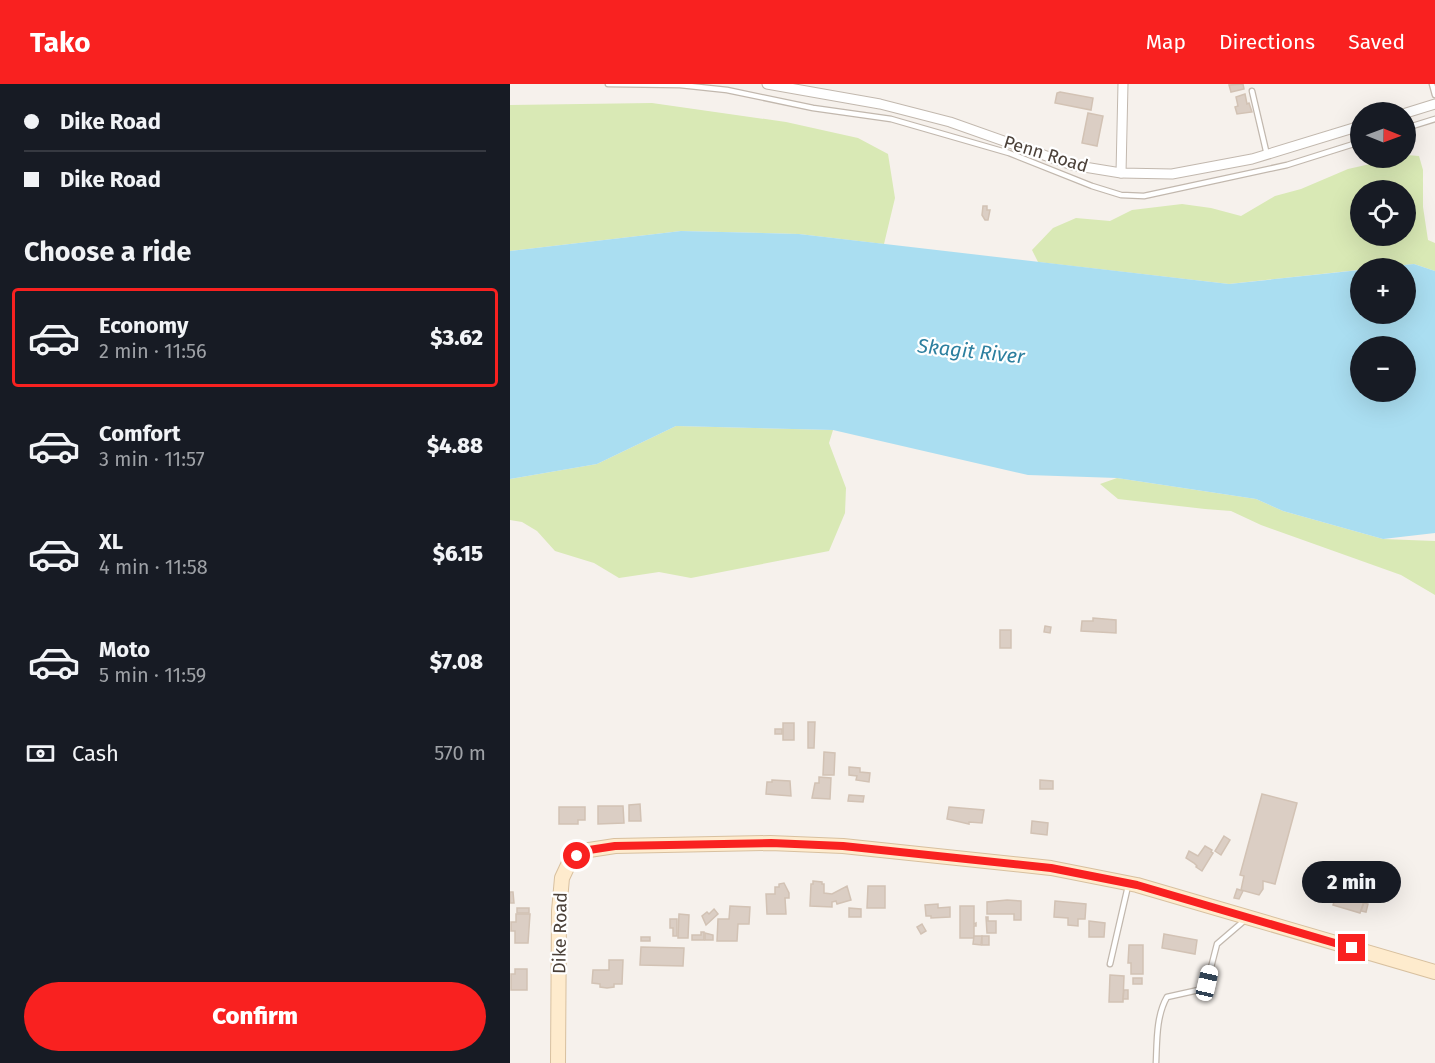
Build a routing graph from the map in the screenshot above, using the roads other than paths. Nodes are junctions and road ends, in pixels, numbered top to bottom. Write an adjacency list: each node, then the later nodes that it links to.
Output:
1 (608, 84): 12 (lane)
2 (767, 84): 14 (street, Penn Road)
3 (1123, 84): 14 (street)
4 (1432, 84): 6 (lane)
5 (1252, 91): 13 (lane)
6 (1435, 95)
7 (1435, 104): 8 (street)
8 (1416, 110)
9 (1435, 119): 10 (lane)
10 (1416, 125)
11 (1350, 129): 13 (street, Penn Road)
12 (1350, 145)
13 (1267, 154): 14 (street, Penn Road)
14 (1121, 173)
15 (1128, 883): 16 (street, Dike Road); 17 (lane); 19 (street, Dike Road)
16 (1248, 918): 18 (street, Dike Road); 20 (lane)
17 (1110, 964)
18 (1435, 972)
19 (558, 1063)
20 (1156, 1063)

